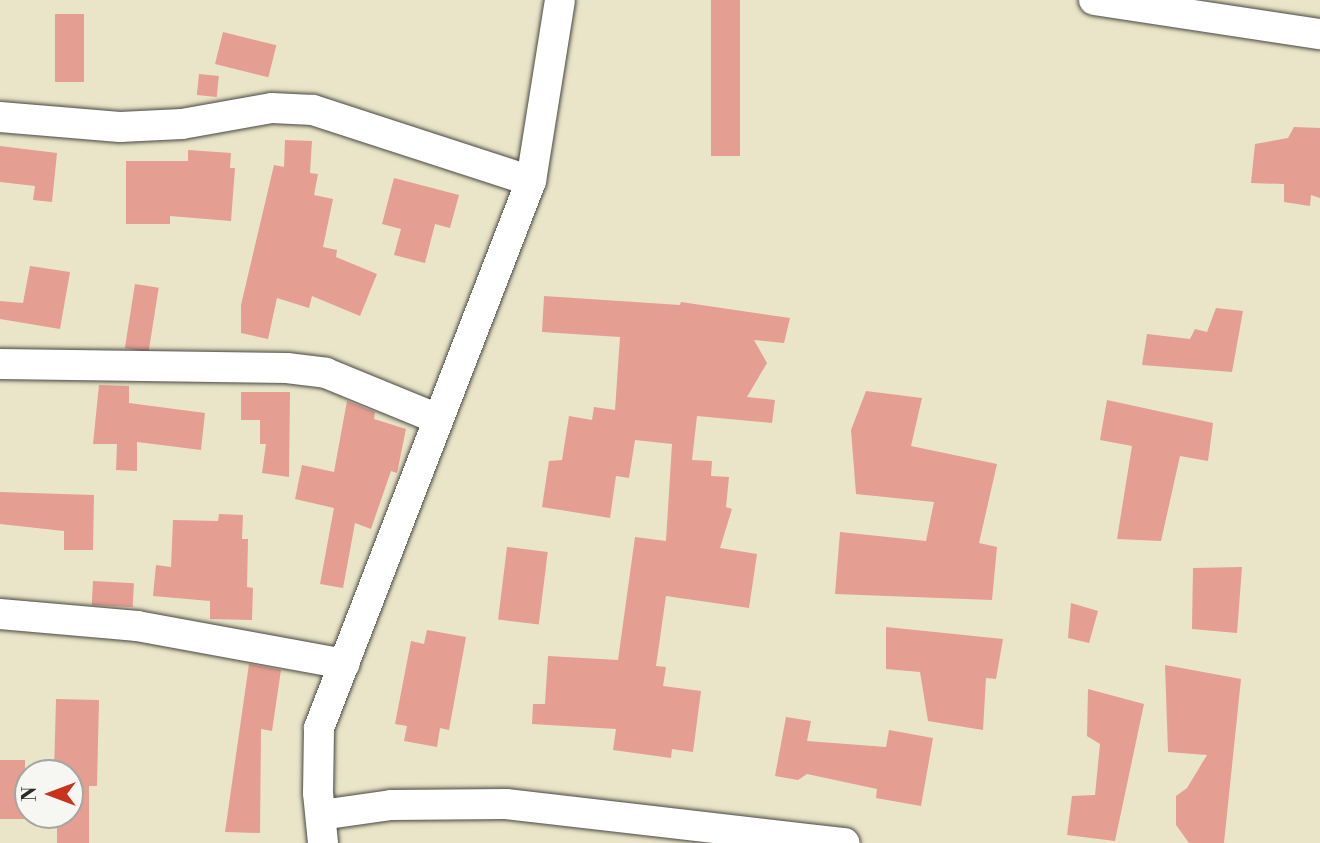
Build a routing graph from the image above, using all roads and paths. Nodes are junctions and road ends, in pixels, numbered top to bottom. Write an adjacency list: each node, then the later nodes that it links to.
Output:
1 (560, 0): 5 (street)
2 (1094, 0): 3 (street)
3 (1320, 34)
4 (0, 117): 5 (street)
5 (531, 181): 7 (street)
6 (0, 364): 7 (street)
7 (438, 419): 9 (street)
8 (0, 614): 9 (street)
9 (345, 664): 10 (street)
10 (322, 829): 11 (street)
11 (845, 843)

